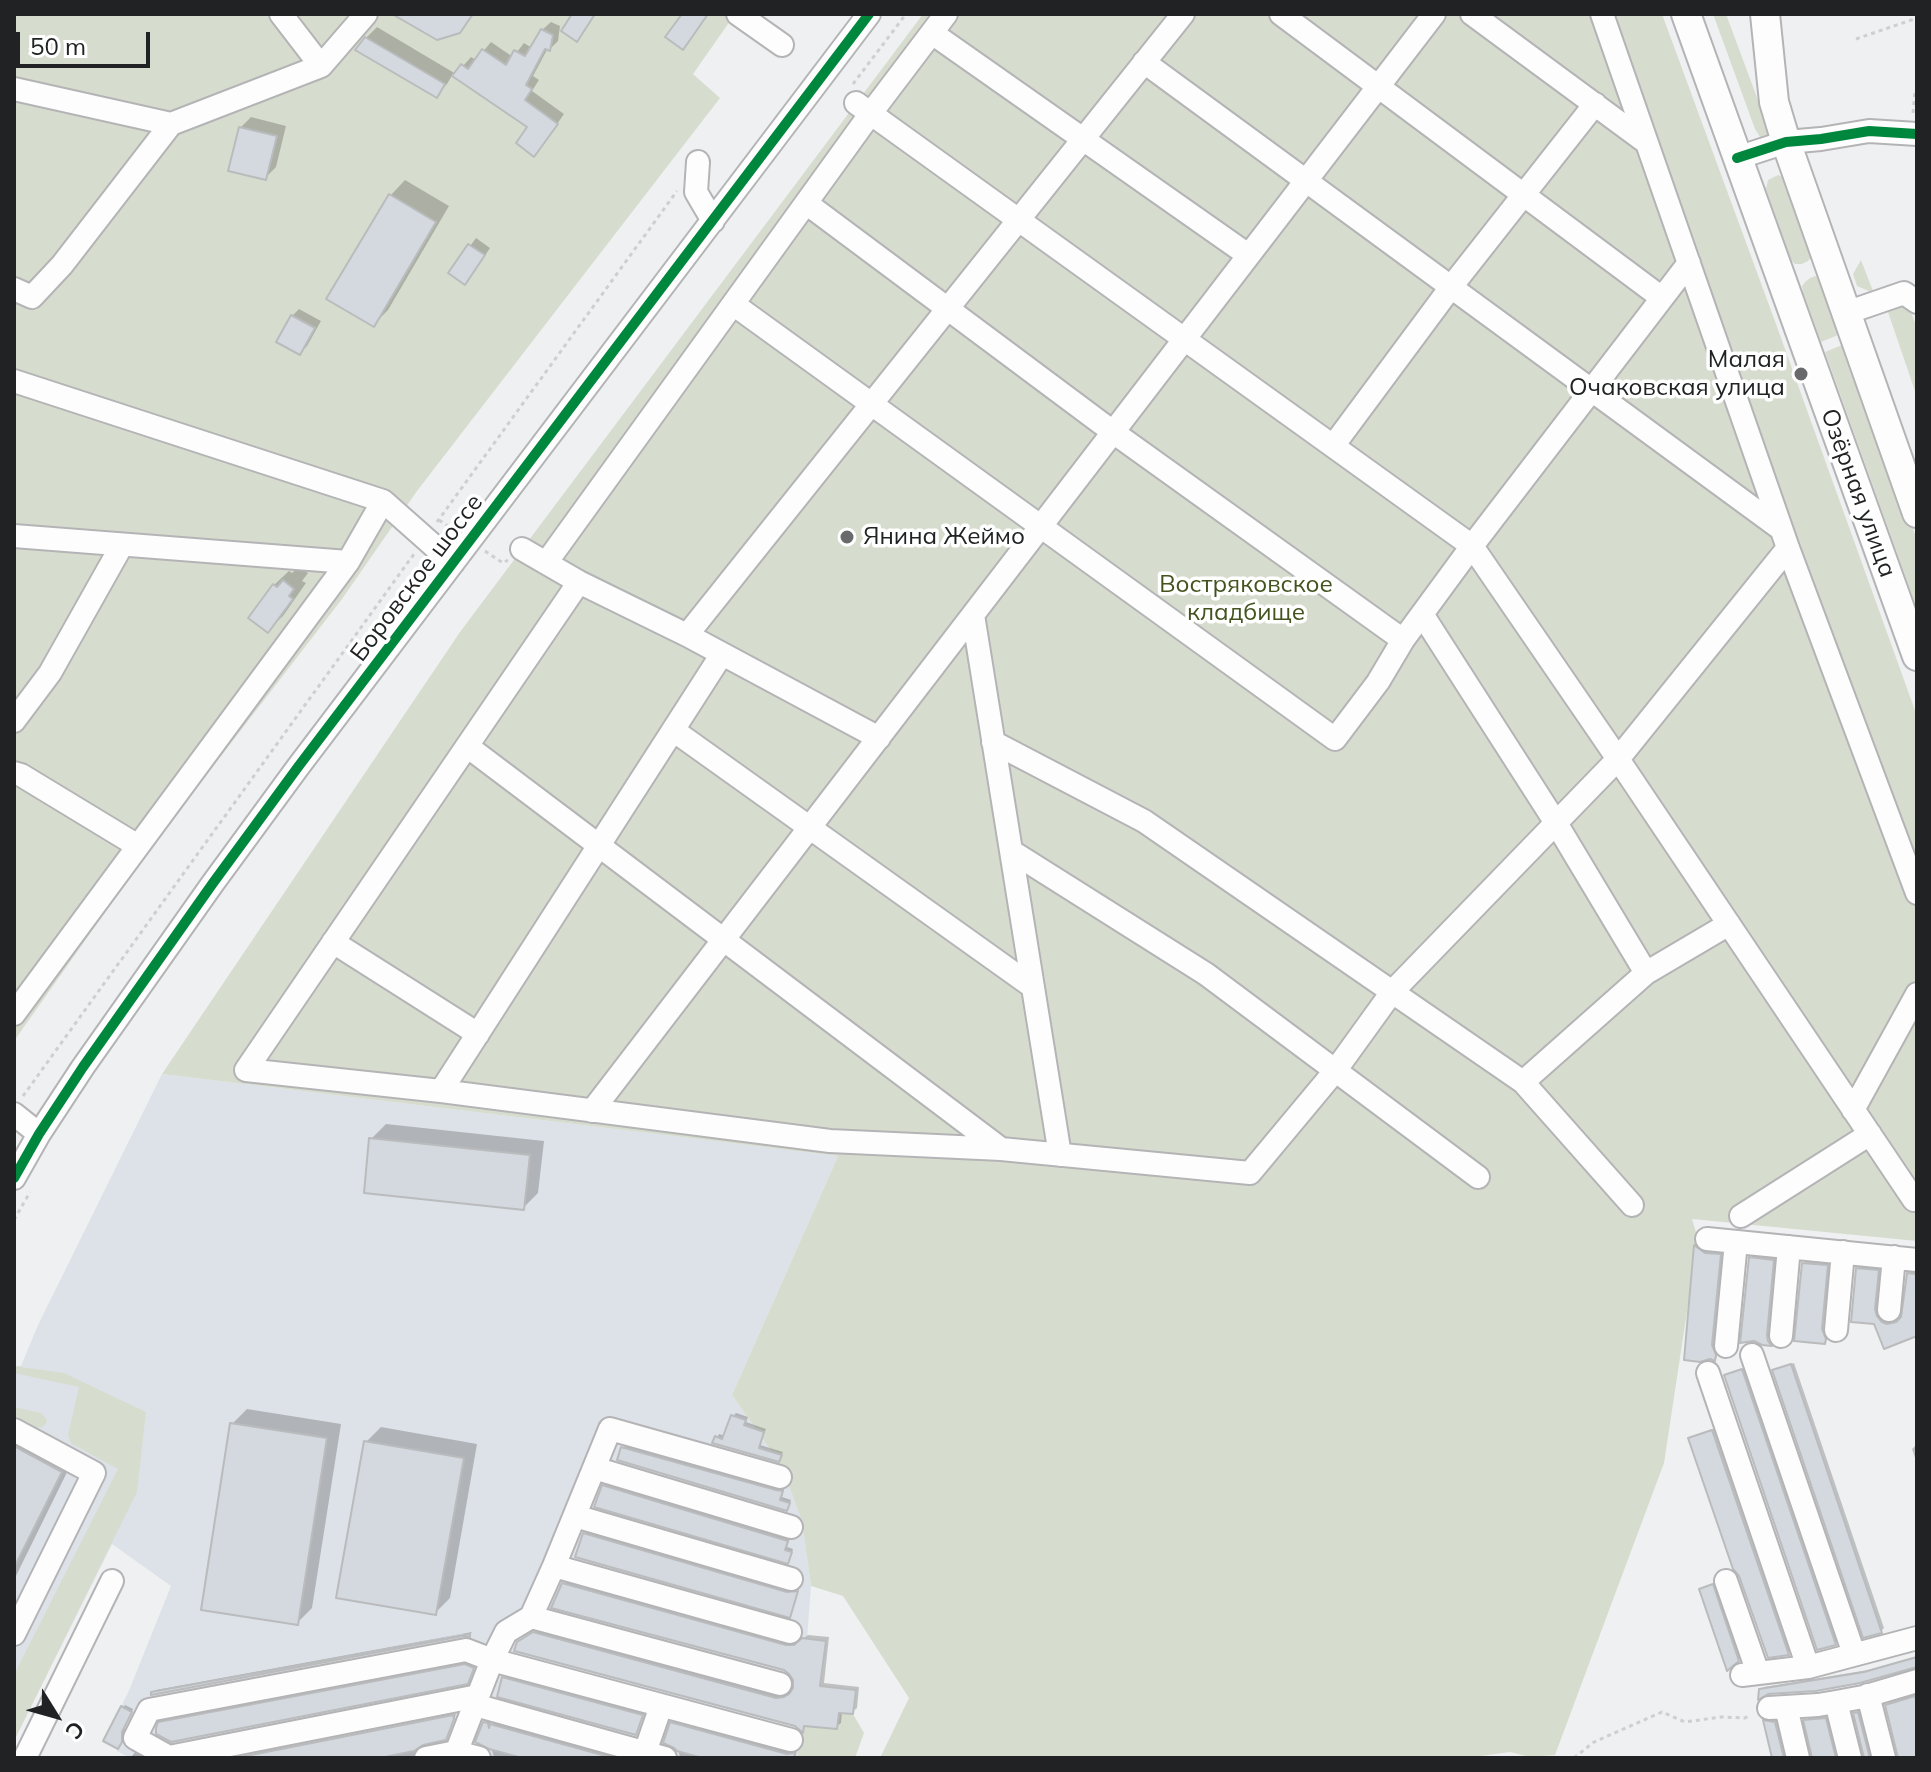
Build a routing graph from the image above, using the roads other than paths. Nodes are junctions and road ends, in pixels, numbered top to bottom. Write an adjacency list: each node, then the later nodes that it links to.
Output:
1 (281, 14): 16 (street)
2 (366, 14): 16 (street)
3 (738, 14): 14 (street)
4 (869, 14): 32 (street, Боровское шоссе)
5 (946, 14): 13 (street)
6 (1183, 14): 15 (street)
7 (1281, 14): 17 (street)
8 (1434, 14): 17 (street)
9 (1472, 14): 20 (street)
10 (1602, 14): 25 (street)
11 (1686, 14): 26 (main road, Озёрная улица)
12 (1765, 14): 24 (main road, Озёрная улица)
13 (932, 33): 19 (street); 23 (street)
14 (782, 45)
15 (1144, 62): 23 (street); 28 (street)
16 (321, 66): 21 (street)
17 (1378, 86): 28 (street); 29 (street)
18 (14, 89): 21 (street)
19 (860, 100): 30 (street); 31 (street)
20 (1595, 104): 25 (street); 29 (street)
21 (171, 124): 36 (street)
22 (1915, 126): 24 (street)
23 (1083, 139): 31 (street); 33 (street)
24 (1786, 142): 26 (street); 41 (main road, Озёрная улица)
25 (1647, 143): 34 (street)
26 (1737, 158): 65 (main road, Озёрная улица)
27 (698, 162): 32 (street)
28 (1306, 180): 33 (street); 35 (street)
29 (1523, 195): 35 (street); 37 (street)
30 (806, 203): 39 (street); 40 (street)
31 (1018, 220): 40 (street); 42 (street)
32 (713, 221): 57 (street, Боровское шоссе)
33 (1248, 255): 42 (street)
34 (1689, 263): 37 (street); 52 (street)
35 (1451, 287): 44 (street); 47 (street)
36 (14, 289)
37 (1662, 298): 44 (street)
38 (1917, 302): 41 (street)
39 (733, 304): 45 (street); 58 (street)
40 (948, 308): 45 (street); 46 (street)
41 (1846, 313): 49 (main road, Озёрная улица)
42 (1184, 339): 46 (street); 47 (street)
43 (14, 381): 48 (street)
44 (1591, 390): 52 (street); 54 (street)
45 (872, 404): 50 (street); 62 (street)
46 (1113, 432): 50 (street); 63 (street)
47 (1333, 446): 54 (street)
48 (383, 501): 56 (street); 57 (street)
49 (1917, 513)
50 (1041, 526): 61 (street); 63 (street)
51 (14, 536): 53 (street)
52 (1785, 538): 71 (street); 78 (street)
53 (122, 545): 56 (street); 66 (street)
54 (1472, 546): 60 (street); 71 (street)
55 (522, 549): 58 (street)
56 (348, 562): 75 (street)
57 (453, 563): 94 (street, Боровское шоссе)
58 (546, 563): 59 (street)
59 (579, 582): 62 (street); 70 (street)
60 (1422, 614): 63 (street); 73 (street)
61 (973, 615): 68 (street); 69 (street)
62 (687, 635): 64 (street)
63 (1403, 640)
64 (722, 654): 67 (street); 68 (street)
65 (1917, 656)
66 (14, 721)
67 (673, 730): 74 (street); 76 (street)
68 (879, 738): 74 (street)
69 (993, 742): 77 (street); 84 (street)
70 (467, 746): 76 (street); 81 (street)
71 (1618, 759): 73 (street); 79 (street)
72 (14, 773): 75 (street)
73 (1556, 823): 82 (street); 84 (street)
74 (810, 827): 80 (street); 83 (street)
75 (138, 846): 86 (street)
76 (599, 846): 80 (street); 87 (street)
77 (1011, 851): 83 (street); 88 (street)
78 (1917, 893)
79 (1729, 924): 82 (street); 92 (street)
80 (723, 940): 93 (street); 96 (street)
81 (333, 942): 87 (street); 90 (street)
82 (1646, 973): 89 (street)
83 (1033, 987): 97 (street)
84 (1392, 992): 88 (street); 89 (street)
85 (1917, 994): 92 (street)
86 (14, 1014)
87 (478, 1034): 90 (street)
88 (1335, 1071): 97 (street); 98 (street)
89 (1523, 1082): 101 (street)
90 (441, 1091): 93 (street)
91 (19, 1105): 94 (street)
92 (1853, 1110): 95 (street)
93 (592, 1111): 96 (street)
94 (39, 1134): 99 (street, Боровское шоссе)
95 (1870, 1134): 100 (street); 102 (street)
96 (1001, 1149): 97 (street)
97 (1060, 1155)
98 (1478, 1177)
99 (14, 1178)
100 (1917, 1199)
101 (1632, 1205)
102 (1741, 1216)
103 (1707, 1239): 104 (street)
104 (1736, 1242): 105 (street); 111 (street)
105 (1789, 1247): 106 (street); 110 (street)
106 (1843, 1252): 107 (street); 109 (street)
107 (1906, 1258): 108 (street)
108 (1889, 1310)
109 (1836, 1330)
110 (1781, 1336)
111 (1726, 1346)
112 (1752, 1355): 127 (street)
113 (1708, 1373): 129 (street)
114 (14, 1430): 125 (street)
115 (594, 1468): 116 (street); 117 (street); 118 (street)
116 (780, 1477)
117 (575, 1516): 119 (street); 120 (street)
118 (791, 1527)
119 (554, 1566): 123 (street); 124 (street)
120 (791, 1579)
121 (112, 1581): 139 (street)
122 (1726, 1581): 129 (street)
123 (531, 1617): 128 (street); 131 (street)
124 (790, 1632)
125 (14, 1634)
126 (1917, 1638): 127 (street)
127 (1854, 1654): 129 (street)
128 (492, 1660): 133 (street); 133 (street); 135 (street)
129 (1808, 1667)
130 (1917, 1681): 132 (street)
131 (780, 1684)
132 (1868, 1695): 134 (street); 144 (street)
133 (476, 1700): 137 (street); 138 (street)
134 (1836, 1702): 142 (street); 143 (street)
135 (661, 1706): 136 (street); 138 (street)
136 (791, 1740)
137 (455, 1755): 140 (street); 141 (street)
138 (651, 1756)
139 (25, 1758)
140 (426, 1758)
141 (479, 1758)
142 (1798, 1758)
143 (1850, 1758)
144 (1884, 1758)

